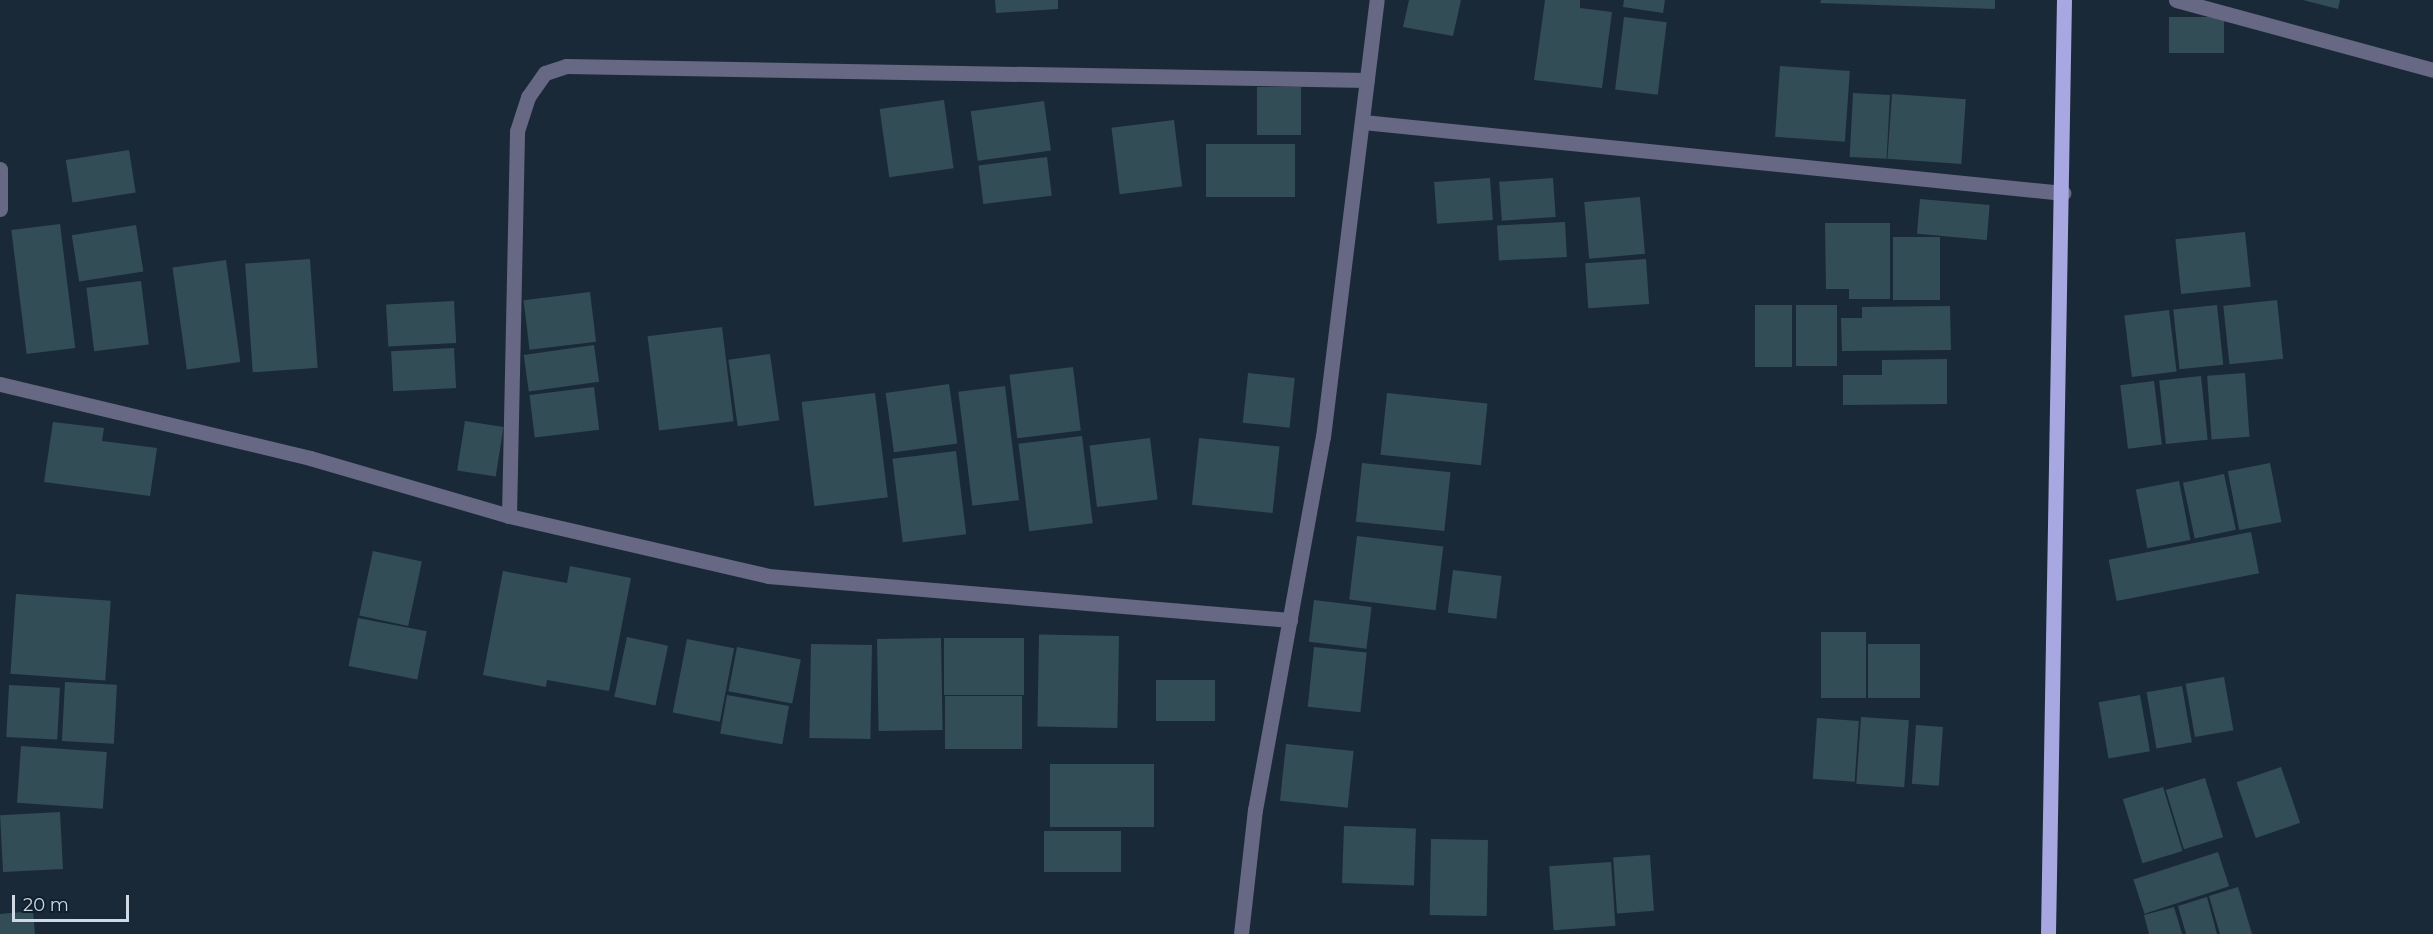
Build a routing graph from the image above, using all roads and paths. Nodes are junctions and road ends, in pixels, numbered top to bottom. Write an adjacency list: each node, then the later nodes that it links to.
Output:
1 (1377, 0): 5 (street)
2 (2064, 0): 8 (main road)
3 (2176, 0): 4 (street)
4 (2433, 70)
5 (1367, 81): 6 (street); 11 (street)
6 (1363, 122): 8 (street); 12 (street)
7 (0, 169): 9 (street)
8 (2064, 193): 14 (main road)
9 (0, 209)
10 (0, 384): 11 (street)
11 (509, 516): 12 (street)
12 (1290, 620): 13 (street)
13 (1241, 934)
14 (2048, 934)

